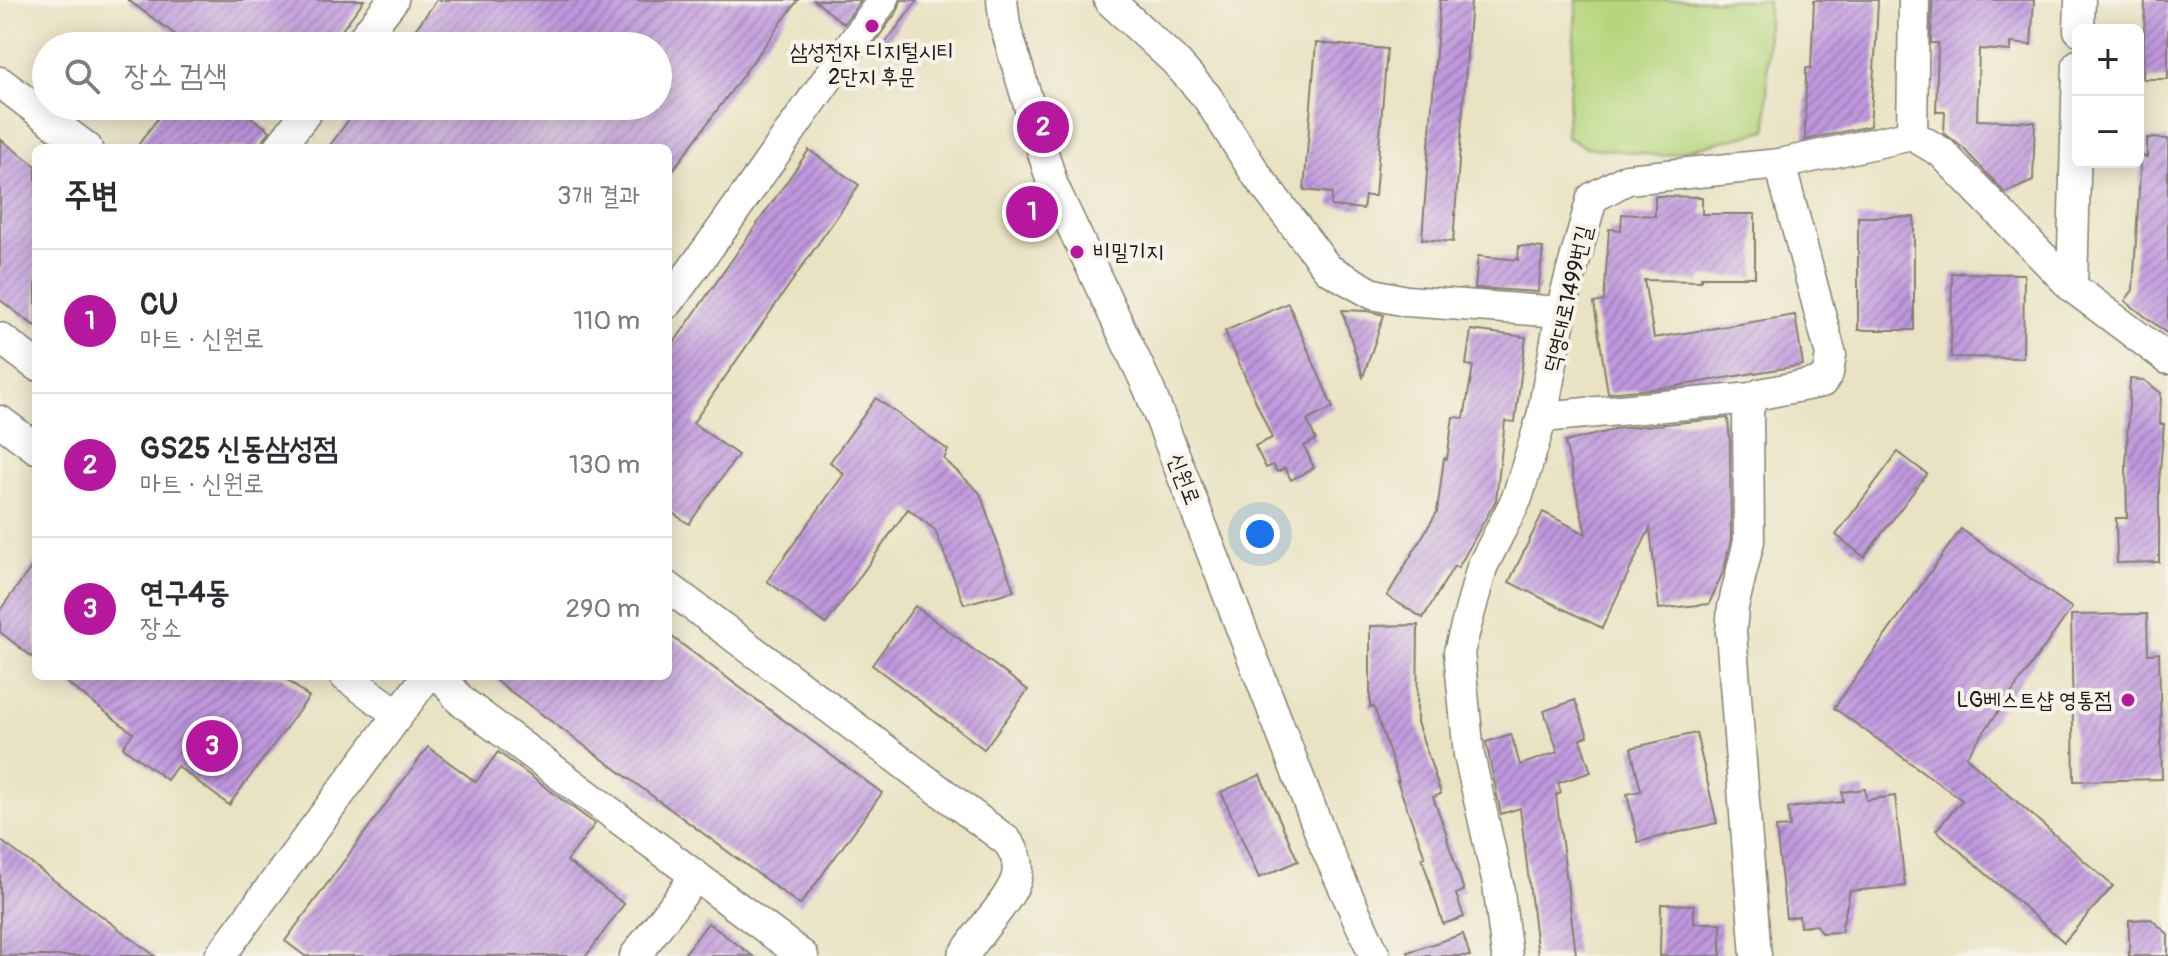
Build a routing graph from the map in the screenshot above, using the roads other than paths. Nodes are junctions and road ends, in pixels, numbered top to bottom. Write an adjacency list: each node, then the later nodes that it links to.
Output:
1 (393, 0): 8 (street)
2 (883, 0): 19 (street)
3 (1002, 0): 39 (street, 신원로)
4 (1109, 0): 20 (street)
5 (1914, 0): 14 (street)
6 (2080, 0): 7 (street)
7 (2079, 24)
8 (368, 32)
9 (0, 82): 11 (street)
10 (2077, 96): 18 (street)
11 (32, 106)
12 (50, 120): 15 (street)
13 (300, 120): 16 (street)
14 (1912, 135): 17 (street, 덕영대로1499번길); 18 (street)
15 (82, 144)
16 (282, 144)
17 (1780, 164): 20 (street, 덕영대로1499번길); 24 (street)
18 (2072, 287): 22 (street)
19 (672, 298)
20 (1561, 312): 25 (street, 덕영대로1499번길)
21 (0, 338): 23 (street)
22 (2168, 359)
23 (32, 362)
24 (1752, 398): 25 (street); 35 (street)
25 (1542, 417): 40 (street, 덕영대로1499번길)
26 (0, 421): 27 (street)
27 (32, 445)
28 (672, 590): 38 (street)
29 (354, 680): 32 (street)
30 (424, 680): 34 (street)
31 (445, 680): 33 (street)
32 (383, 692)
33 (696, 876): 36 (street); 37 (street)
34 (233, 951)
35 (1765, 954)
36 (635, 956)
37 (803, 956)
38 (963, 956)
39 (1375, 956)
40 (1507, 956)

